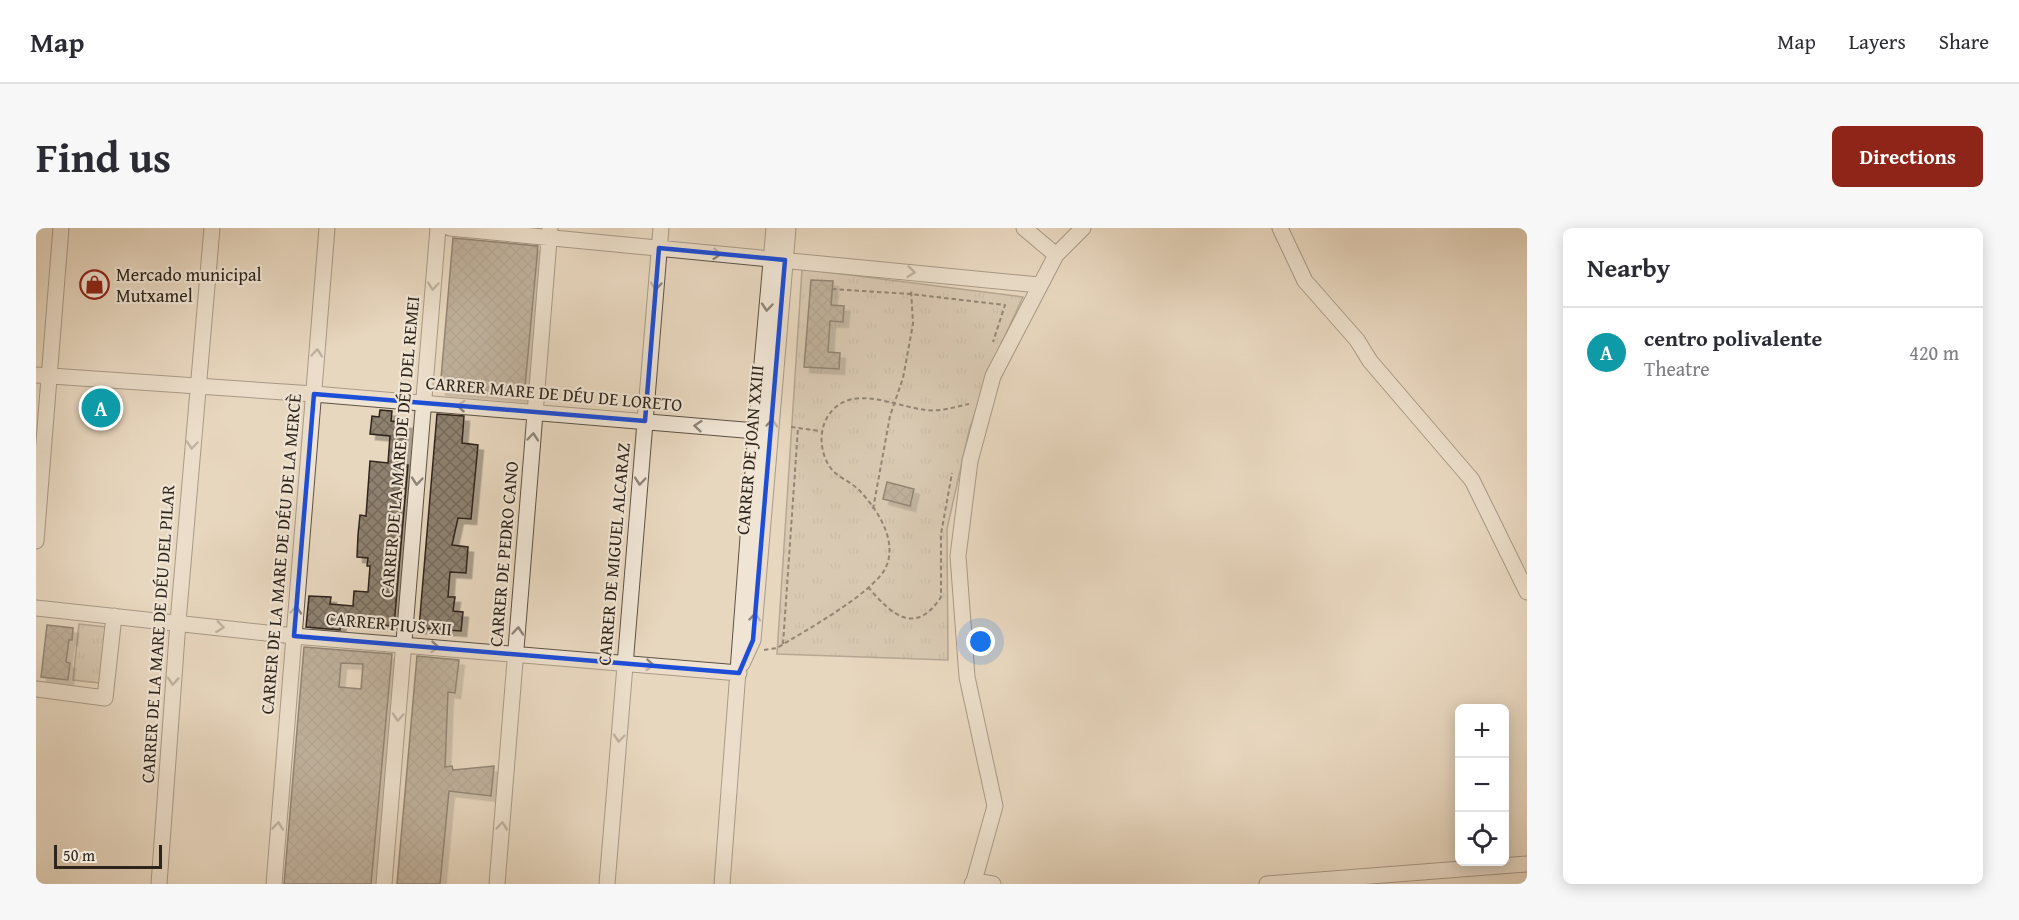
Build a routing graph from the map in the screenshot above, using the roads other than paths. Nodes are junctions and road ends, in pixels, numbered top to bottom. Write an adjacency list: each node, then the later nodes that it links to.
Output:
1 (61, 228): 17 (street)
2 (212, 228): 18 (street, CARRER DE LA MARE DE DÉU DEL PILAR)
3 (327, 228): 19 (street, CARRER DE LA MARE DE DÉU DE LA MERCÈ, one-way to 3)
4 (438, 228): 20 (street, CARRER DE LA MARE DE DÉU DEL REMEI, one-way to 20)
5 (450, 228): 12 (street)
6 (661, 228): 13 (street, CARRER DE MIGUEL ALCARAZ)
7 (774, 228): 15 (street, CARRER DE JOAN XXIII)
8 (788, 228): 15 (street, CARRER DE JOAN XXIII)
9 (1024, 228): 14 (street)
10 (1083, 228): 14 (street)
11 (1280, 228): 25 (street)
12 (550, 233): 13 (street); 21 (street, CARRER DE PEDRO CANO)
13 (659, 248): 15 (street, one-way to 15); 22 (street, CARRER DE MIGUEL ALCARAZ, one-way to 22)
14 (1056, 255): 16 (street)
15 (778, 260): 16 (street, one-way to 16); 23 (street, CARRER DE JOAN XXIII, one-way to 23); 33 (street, CARRER DE JOAN XXIII, one-way to 15)
16 (1039, 285): 36 (street)
17 (42, 375): 18 (street, CARRER MARE DE DÉU DE LORETO); 24 (street)
18 (197, 386): 19 (street, CARRER MARE DE DÉU DE LORETO); 28 (street, CARRER DE LA MARE DE DÉU DEL PILAR, one-way to 28)
19 (314, 394): 20 (street, CARRER MARE DE DÉU DE LORETO); 29 (street, CARRER DE LA MARE DE DÉU DE LA MERCÈ, one-way to 19)
20 (423, 403): 21 (street, CARRER MARE DE DÉU DE LORETO, one-way to 20); 30 (street, CARRER DE LA MARE DE DÉU DEL REMEI, one-way to 30)
21 (535, 412): 22 (street, CARRER MARE DE DÉU DE LORETO); 31 (street, CARRER DE PEDRO CANO, one-way to 21)
22 (645, 422): 23 (street, CARRER MARE DE DÉU DE LORETO, one-way to 22); 32 (street, CARRER DE MIGUEL ALCARAZ, one-way to 32)
23 (756, 431): 33 (street, CARRER DE JOAN XXIII)
24 (36, 541)
25 (1527, 592)
26 (36, 608): 27 (street, CARRER PIUS XII)
27 (114, 616): 28 (street, CARRER PIUS XII); 34 (street)
28 (177, 622): 29 (street, CARRER PIUS XII, one-way to 29); 37 (street, CARRER DE LA MARE DE DÉU DEL PILAR, one-way to 37)
29 (294, 636): 30 (street, CARRER PIUS XII); 38 (street, CARRER DE LA MARE DE DÉU DE LA MERCÈ, one-way to 29)
30 (404, 645): 31 (street, CARRER PIUS XII, one-way to 31); 39 (street, CARRER DE LA MARE DE DÉU DEL REMEI, one-way to 39)
31 (516, 654): 32 (street, CARRER PIUS XII); 40 (street, CARRER DE PEDRO CANO, one-way to 31)
32 (625, 663): 33 (street, CARRER PIUS XII, one-way to 33); 41 (street, CARRER DE MIGUEL ALCARAZ, one-way to 41)
33 (739, 672): 42 (street, CARRER DE JOAN XXIII)
34 (36, 689)
35 (1527, 864): 44 (street)
36 (973, 882): 43 (street)
37 (159, 884)
38 (274, 884)
39 (384, 884)
40 (497, 884)
41 (607, 884)
42 (722, 884)
43 (993, 884)
44 (1267, 884)

